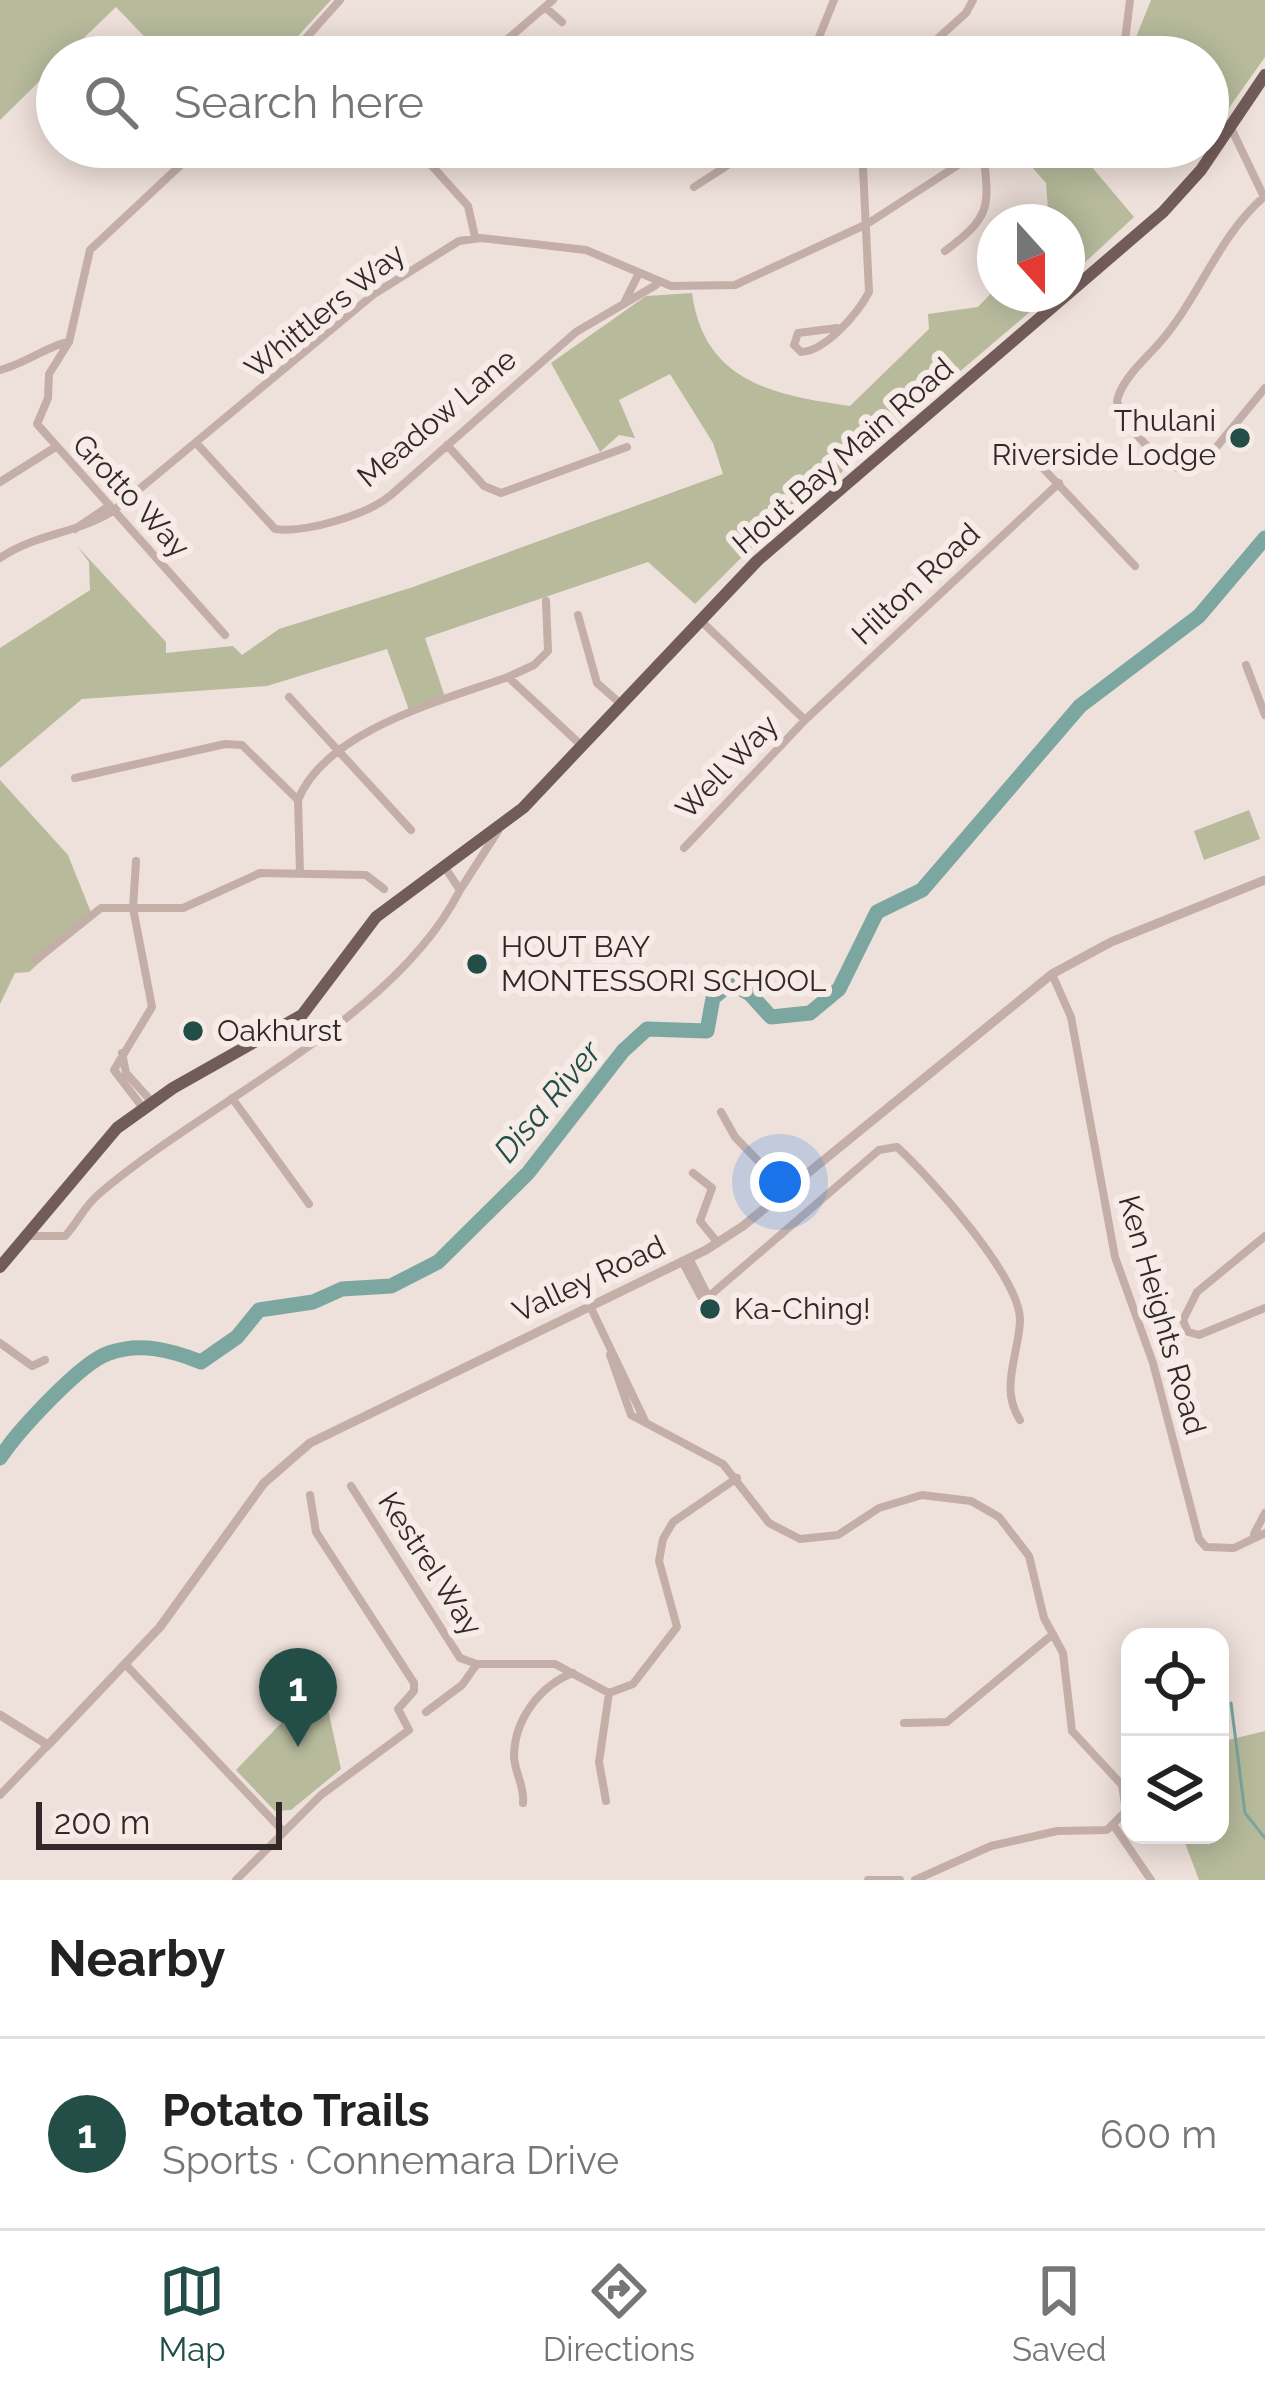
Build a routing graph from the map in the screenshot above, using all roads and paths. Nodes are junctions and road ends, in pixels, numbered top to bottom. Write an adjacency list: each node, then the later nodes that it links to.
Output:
1 (340, 0): 7 (street)
2 (834, 0): 9 (street)
3 (973, 0): 10 (street)
4 (1130, 0): 11 (street)
5 (550, 4): 6 (street); 8 (street)
6 (562, 22)
7 (308, 36)
8 (512, 36)
9 (819, 36)
10 (938, 36)
11 (1126, 36)
12 (1265, 75): 13 (main road, Hout Bay Main Road)
13 (1231, 128): 14 (main road, Hout Bay Main Road); 23 (street)
14 (1229, 130)
15 (178, 168): 31 (street, Grotto Way)
16 (434, 168): 25 (street)
17 (723, 168): 22 (street)
18 (863, 168): 24 (street)
19 (954, 168): 24 (street)
20 (986, 168): 26 (street)
21 (1199, 168): 46 (main road, Hout Bay Main Road)
22 (694, 187)
23 (1265, 197): 33 (street)
24 (867, 224): 28 (street); 30 (street)
25 (475, 237): 27 (street); 34 (street, Whittlers Way)
26 (945, 251)
27 (638, 275): 28 (street); 29 (street)
28 (657, 284): 29 (street, Meadow Lane)
29 (625, 302): 35 (street, Meadow Lane)
30 (837, 328): 30 (street)
31 (69, 342): 32 (street); 37 (street, Grotto Way)
32 (0, 370)
33 (1265, 388)
34 (198, 445): 35 (street, Meadow Lane); 41 (street, Whittlers Way)
35 (447, 445): 36 (street)
36 (627, 446)
37 (54, 448): 39 (street); 41 (street, Grotto Way)
38 (1025, 449): 40 (street)
39 (0, 482)
40 (1059, 483): 43 (street); 53 (street, Hilton Road)
41 (111, 508): 42 (street, Whittlers Way); 47 (street, Grotto Way)
42 (0, 558)
43 (1135, 566)
44 (546, 601): 49 (street)
45 (578, 615): 51 (street)
46 (700, 620): 51 (main road, Hout Bay Main Road); 53 (street, Well Way)
47 (225, 635)
48 (1246, 665): 52 (street)
49 (508, 677): 54 (street); 55 (street)
50 (289, 697): 55 (street)
51 (621, 704): 54 (main road, Hout Bay Main Road)
52 (1265, 715)
53 (805, 720): 60 (street, Well Way)
54 (582, 746): 59 (main road, Hout Bay Main Road)
55 (340, 754): 57 (street); 58 (street)
56 (75, 778): 57 (street)
57 (298, 800): 63 (street)
58 (411, 830)
59 (498, 831): 62 (main road, Hout Bay Main Road); 66 (street)
60 (684, 848)
61 (136, 861): 67 (street)
62 (446, 869): 66 (street); 71 (main road, Hout Bay Main Road)
63 (300, 873): 65 (street); 67 (street)
64 (1265, 880): 69 (street, Valley Road)
65 (384, 889)
66 (460, 890): 70 (street)
67 (134, 908): 68 (street); 71 (street)
68 (36, 960)
69 (1052, 974): 74 (street, Valley Road); 91 (street, Ken Heights Road)
70 (232, 1098): 75 (street); 76 (street)
71 (147, 1105): 76 (main road, Hout Bay Main Road)
72 (721, 1112): 74 (street)
73 (693, 1173): 78 (street)
74 (787, 1191): 78 (street, Valley Road)
75 (309, 1204)
76 (28, 1236): 80 (main road, Hout Bay Main Road)
77 (1265, 1236): 82 (street)
78 (718, 1243): 79 (street, Valley Road)
79 (686, 1260): 81 (street, Valley Road); 85 (street)
80 (0, 1268)
81 (590, 1306): 86 (street); 94 (street, Valley Road)
82 (1265, 1308)
83 (0, 1343): 84 (street)
84 (45, 1360)
85 (1020, 1420)
86 (736, 1478): 92 (street); 96 (street)
87 (351, 1486): 93 (street, Kestrel Way)
88 (310, 1496): 105 (street)
89 (1265, 1513): 91 (street)
90 (1265, 1533): 91 (street)
91 (1254, 1536)
92 (1053, 1634): 99 (street); 104 (street)
93 (477, 1664): 95 (street, Kestrel Way); 97 (street)
94 (126, 1665): 100 (street, Valley Road); 105 (street)
95 (573, 1673): 96 (street, Kestrel Way); 103 (street)
96 (609, 1693): 102 (street)
97 (426, 1712)
98 (0, 1714): 100 (street)
99 (904, 1723)
100 (48, 1745): 101 (street, Valley Road)
101 (0, 1795)
102 (606, 1801)
103 (524, 1803)
104 (1114, 1826): 109 (street); 110 (street)
105 (282, 1830): 106 (street)
106 (236, 1880)
107 (868, 1880): 108 (street)
108 (901, 1880)
109 (915, 1880)
110 (1151, 1880)

